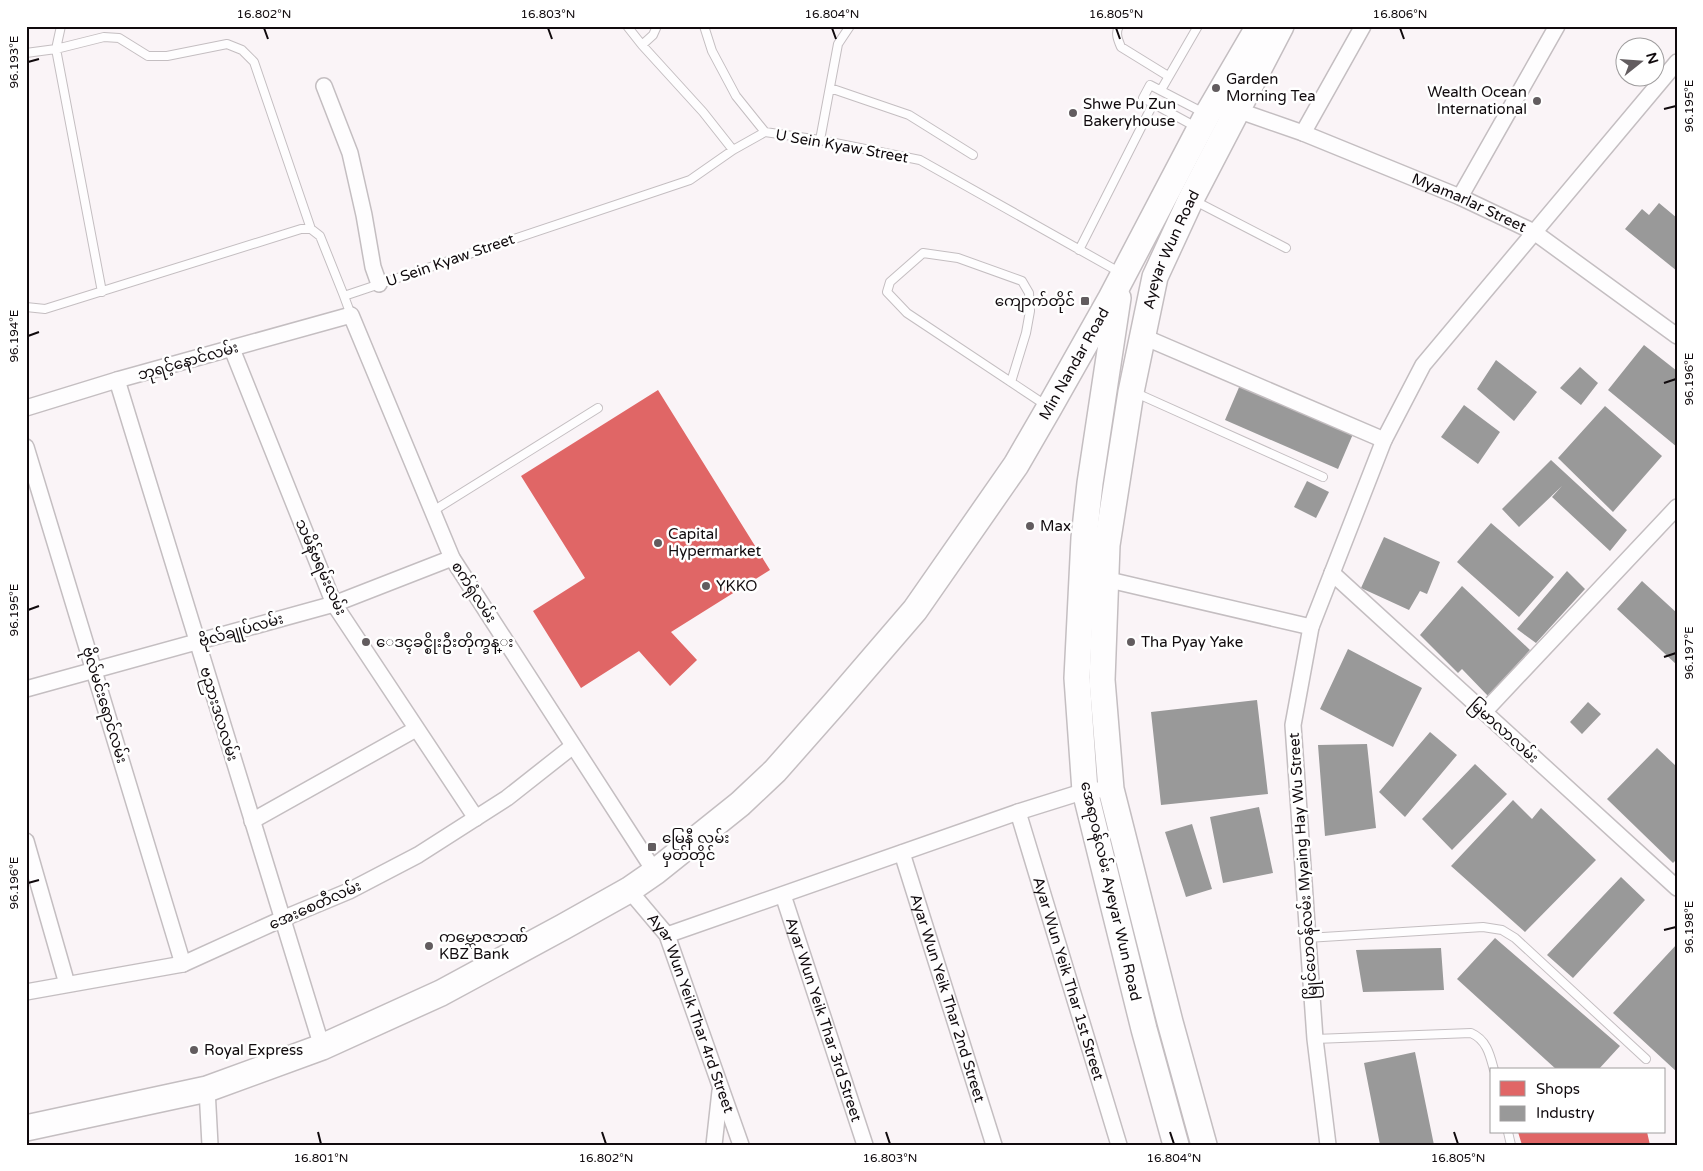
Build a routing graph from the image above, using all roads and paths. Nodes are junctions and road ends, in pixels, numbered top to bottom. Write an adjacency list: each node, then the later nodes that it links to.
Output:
1 (61, 26): 12 (lane)
2 (627, 26): 11 (lane)
3 (657, 26): 11 (lane)
4 (704, 26): 21 (lane)
5 (850, 26): 17 (lane)
6 (1119, 26): 15 (lane)
7 (1198, 26): 15 (lane)
8 (1363, 26): 22 (street)
9 (1557, 26): 26 (street)
10 (1263, 27): 20 (main road, Ayeyar Wun Road)
11 (642, 45): 24 (lane)
12 (56, 50): 13 (lane); 28 (lane); 35 (lane)
13 (26, 53)
14 (1677, 62): 29 (street, မြိုင်ဟေဝန်လမ်း Myaing Hay Wu Street)
15 (1168, 76): 18 (lane)
16 (324, 86): 34 (street)
17 (830, 88): 23 (lane); 25 (lane)
18 (1161, 90): 19 (lane); 20 (lane)
19 (1153, 104): 20 (lane); 31 (lane)
20 (1215, 113): 22 (street, Myamarlar Street); 27 (main road, Ayeyar Wun Road); 32 (main road, Ayeyar Wun Road)
21 (766, 132): 23 (lane, U Sein Kyaw Street); 24 (lane, U Sein Kyaw Street)
22 (1303, 133): 26 (street, Myamarlar Street)
23 (820, 140): 31 (lane, U Sein Kyaw Street)
24 (733, 150): 34 (lane, U Sein Kyaw Street)
25 (973, 156)
26 (1460, 197): 29 (street, Myamarlar Street)
27 (1191, 199): 30 (lane); 33 (main road, Ayeyar Wun Road)
28 (312, 229): 35 (lane); 36 (lane)
29 (1534, 232): 39 (street, Myamarlar Street); 48 (street, မြိုင်ဟေဝန်လမ်း Myaing Hay Wu Street)
30 (1286, 248)
31 (1079, 250): 32 (lane, U Sein Kyaw Street)
32 (1125, 268): 33 (main road); 47 (main road, Min Nandar Road); 51 (main road, Ayeyar Wun Road)
33 (1155, 277): 40 (main road, Ayeyar Wun Road)
34 (379, 284): 36 (lane, U Sein Kyaw Street)
35 (102, 292): 37 (lane)
36 (344, 296): 38 (lane)
37 (26, 307)
38 (351, 315): 41 (street, ဘုရင့်နောင်လမ်း); 54 (street, စက်ရုံလမ်း)
39 (1677, 336)
40 (1144, 337): 44 (main road, Ayeyar Wun Road); 48 (street)
41 (232, 349): 42 (street, ဘုရင့်နောင်လမ်း); 58 (street, သမိန်ဗရမ်းလမ်း)
42 (117, 380): 45 (street, ဘုရင့်နောင်လမ်း); 60 (street, ဗညားဒလလမ်း)
43 (1011, 382): 43 (lane); 47 (lane)
44 (1132, 392): 50 (lane); 52 (main road, Ayeyar Wun Road)
45 (26, 408)
46 (598, 408): 54 (lane)
47 (1050, 408): 73 (main road, Min Nandar Road)
48 (1384, 440): 56 (street, မြိုင်ဟေဝန်လမ်း Myaing Hay Wu Street)
49 (26, 447): 61 (street, ဗိုလ်မင်းရောင်လမ်း)
50 (1323, 477)
51 (1090, 483): 67 (main road, အေရာဝန်လမ်း Ayeyar Wun Road)
52 (1115, 491): 57 (main road, အေရာဝန်လမ်း Ayeyar Wun Road)
53 (1677, 507): 63 (street)
54 (433, 511): 55 (street, စက်ရုံလမ်း)
55 (452, 558): 58 (street, ဗိုလ်ချုပ်လမ်း); 65 (street, စက်ရုံလမ်း)
56 (1332, 573): 59 (street, မြိုင်ဟေဝန်လမ်း Myaing Hay Wu Street); 63 (street, မြမာလာလမ်း)
57 (1105, 579): 59 (street); 66 (main road, အေရာဝန်လမ်း Ayeyar Wun Road)
58 (334, 604): 60 (street, ဗိုလ်ချုပ်လမ်း); 64 (street, သမိန်ဗရမ်းလမ်း)
59 (1311, 627): 79 (street, မြိုင်ဟေဝန်လမ်း Myaing Hay Wu Street)
60 (197, 643): 61 (street, ဗိုလ်ချုပ်လမ်း); 70 (street, ဗညားဒလလမ်း)
61 (94, 671): 62 (street, ဗိုလ်ချုပ်လမ်း); 80 (street, ဗိုလ်မင်းရောင်လမ်း)
62 (26, 689)
63 (1484, 712): 74 (street, မြမာလာလမ်း)
64 (416, 729): 69 (street, သမိန်ဗရမ်းလမ်း); 70 (street)
65 (573, 746): 69 (street, အေးစေတီလမ်း); 73 (street, စက်ရုံလမ်း)
66 (1111, 789): 67 (street); 97 (main road, အေရာဝန်လမ်း Ayeyar Wun Road)
67 (1085, 791): 68 (street); 96 (main road, အေရာဝန်လမ်း Ayeyar Wun Road)
68 (1018, 812): 72 (street); 95 (street, Ayar Wun Yeik Thar 1st Street)
69 (476, 818): 77 (street, အေးစေတီလမ်း)
70 (252, 821): 77 (street, ဗညားဒလလမ်း)
71 (26, 841): 81 (street)
72 (902, 853): 76 (street); 94 (street, Ayar Wun Yeik Thar 2nd Street)
73 (655, 872): 75 (main road, Min Nandar Road)
74 (1677, 888)
75 (629, 890): 78 (street, Ayar Wun Yeik Thar 4rd Street); 84 (main road, Min Nandar Road)
76 (783, 895): 78 (street); 93 (street, Ayar Wun Yeik Thar 3rd Street)
77 (282, 919): 80 (street, အေးစေတီလမ်း); 84 (street, ဗညားဒလလမ်း)
78 (667, 935): 87 (street, Ayar Wun Yeik Thar 4rd Street)
79 (1307, 938): 83 (street, မြိုင်ဟေဝန်လမ်း Myaing Hay Wu Street); 85 (lane)
80 (183, 964): 81 (street, အေးစေတီလမ်း)
81 (67, 984): 82 (street, အေးစေတီလမ်း)
82 (26, 992)
83 (1315, 1038): 86 (lane); 98 (street, မြိုင်ဟေဝန်လမ်း Myaing Hay Wu Street)
84 (322, 1047): 88 (main road, Min Nandar Road)
85 (1646, 1059)
86 (1493, 1068)
87 (721, 1086): 91 (street); 92 (street, Ayar Wun Yeik Thar 4rd Street)
88 (207, 1089): 89 (main road, Min Nandar Road); 90 (street)
89 (26, 1128)
90 (210, 1145)
91 (714, 1145)
92 (740, 1145)
93 (865, 1145)
94 (994, 1145)
95 (1118, 1145)
96 (1176, 1145)
97 (1204, 1145)
98 (1328, 1145)

